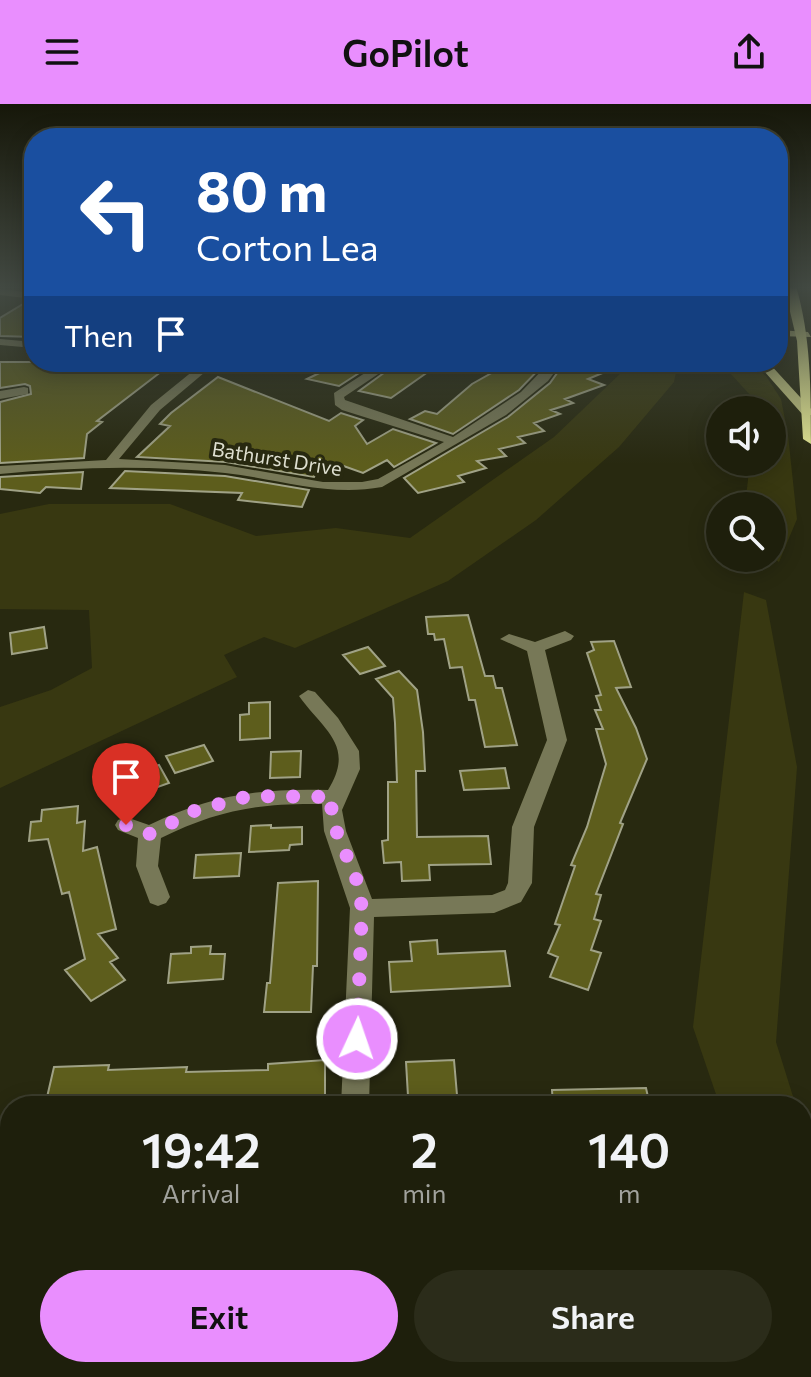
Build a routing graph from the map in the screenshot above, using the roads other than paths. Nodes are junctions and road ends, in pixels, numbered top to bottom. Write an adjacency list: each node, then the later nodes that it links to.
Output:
1 (808, 345): 8 (highway)
2 (198, 372): 11 (street)
3 (374, 372): 10 (street)
4 (548, 372): 10 (street, Bathurst Drive)
5 (771, 372): 8 (main road)
6 (24, 391): 7 (street)
7 (0, 395)
8 (807, 412): 9 (highway)
9 (811, 439)
10 (453, 441): 11 (street, Bathurst Drive)
11 (110, 463): 12 (street, Bathurst Drive)
12 (0, 470)
13 (565, 636): 15 (street)
14 (509, 639): 15 (street)
15 (535, 648): 21 (street)
16 (308, 696): 17 (street)
17 (332, 797): 19 (street); 21 (street)
18 (126, 825): 19 (street)
19 (150, 834): 20 (street)
20 (158, 897)
21 (362, 908): 22 (street)
22 (355, 1096)

